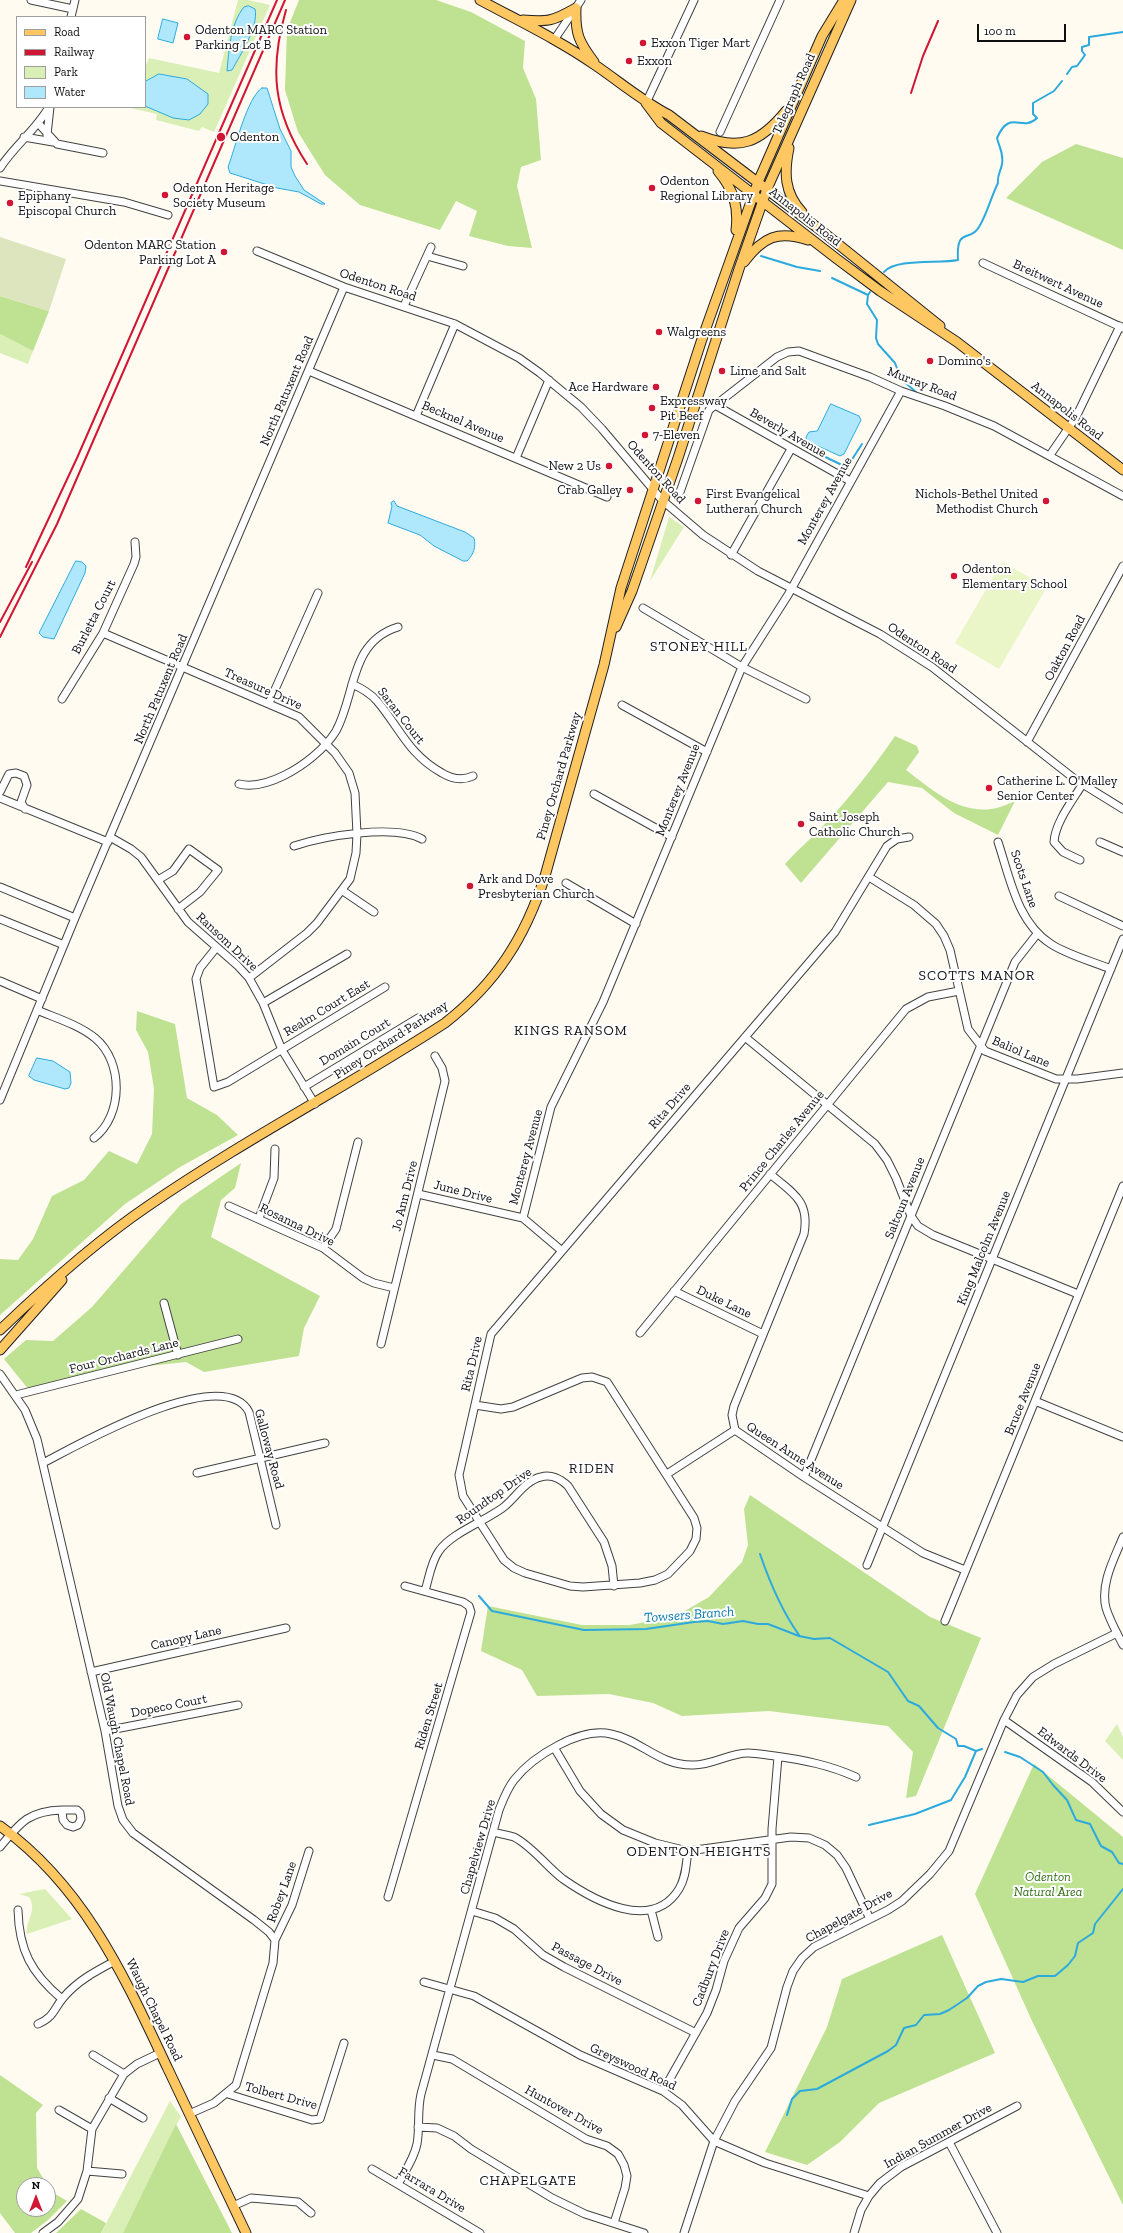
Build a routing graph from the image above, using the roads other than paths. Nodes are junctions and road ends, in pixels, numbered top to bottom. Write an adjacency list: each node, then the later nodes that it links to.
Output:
1 (30, 0): 10 (street)
2 (75, 0): 10 (street)
3 (480, 0): 12 (main road, Annapolis Road)
4 (581, 0): 9 (street)
5 (694, 0): 16 (street)
6 (780, 0): 22 (street)
7 (844, 0): 15 (main road, Telegraph Road)
8 (851, 0): 20 (main road, Telegraph Road)
9 (576, 8): 12 (main road); 13 (street); 14 (main road)
10 (73, 9): 11 (street)
11 (71, 16)
12 (516, 19): 13 (main road, Annapolis Road)
13 (554, 40): 14 (main road, Annapolis Road)
14 (596, 65): 16 (main road, Annapolis Road)
15 (794, 100): 21 (main road); 30 (main road, Telegraph Road)
16 (646, 103): 21 (main road, Annapolis Road); 27 (main road, Annapolis Road)
17 (48, 108): 19 (street)
18 (49, 108): 23 (street)
19 (38, 123): 23 (street); 24 (street)
20 (794, 127): 31 (main road, Telegraph Road); 35 (main road)
21 (691, 132): 30 (main road, Annapolis Road)
22 (720, 132)
23 (47, 135): 25 (street)
24 (24, 137): 25 (street); 28 (street)
25 (53, 142): 26 (street)
26 (103, 153)
27 (706, 158): 32 (main road, Annapolis Road); 38 (main road)
28 (0, 168)
29 (0, 181): 34 (street)
30 (758, 182): 31 (main road, Annapolis Road); 32 (main road, Telegraph Road)
31 (767, 189): 33 (main road, Telegraph Road); 35 (main road, Annapolis Road)
32 (754, 193): 33 (main road, Annapolis Road); 38 (main road, Piney Orchard Parkway)
33 (763, 200): 36 (main road, Annapolis Road); 43 (main road, Piney Orchard Parkway)
34 (168, 215)
35 (823, 232): 48 (main road, Annapolis Road)
36 (816, 243): 43 (main road); 48 (main road, Annapolis Road)
37 (431, 247): 40 (street)
38 (734, 248): 62 (main road, Piney Orchard Parkway)
39 (257, 251): 44 (street, Odenton Road)
40 (427, 256): 42 (street); 45 (street)
41 (983, 263): 47 (street, Breitwert Avenue)
42 (463, 266)
43 (739, 269): 58 (main road, Piney Orchard Parkway)
44 (344, 287): 45 (street, Odenton Road); 49 (street, North Patuxent Road)
45 (404, 306): 46 (street, Odenton Road)
46 (455, 324): 50 (street, Odenton Road); 53 (street)
47 (1121, 327): 54 (street)
48 (957, 342): 54 (main road, Annapolis Road)
49 (309, 371): 53 (street, Becknel Avenue); 77 (street, North Patuxent Road)
50 (549, 380): 57 (street); 62 (street, Odenton Road)
51 (901, 391): 52 (street, Murray Road); 56 (street, Murray Road); 61 (street, Monterey Avenue)
52 (715, 405): 55 (street, Beverly Avenue); 59 (street)
53 (416, 416): 57 (street, Becknel Avenue)
54 (1068, 428): 56 (street); 60 (main road, Annapolis Road)
55 (791, 449): 61 (street, Beverly Avenue); 68 (street)
56 (1050, 455): 64 (street, Murray Road)
57 (516, 458): 65 (street, Becknel Avenue)
58 (678, 458): 59 (street); 66 (main road, Piney Orchard Parkway)
59 (691, 462): 63 (street)
60 (1123, 470)
61 (850, 481): 70 (street, Monterey Avenue)
62 (653, 489): 66 (street, Odenton Road); 75 (main road, Piney Orchard Parkway)
63 (680, 492)
64 (1123, 496)
65 (607, 497)
66 (662, 500): 68 (street, Odenton Road); 75 (main road, Piney Orchard Parkway)
67 (135, 542): 74 (street, Burletta Court)
68 (731, 555): 70 (street, Odenton Road)
69 (1123, 566): 83 (street, Oakton Road)
70 (790, 588): 76 (street, Monterey Avenue); 83 (street, Odenton Road)
71 (318, 593): 81 (street)
72 (643, 608): 76 (street)
73 (398, 627): 78 (street)
74 (103, 633): 77 (street, Treasure Drive); 79 (street, Burletta Court)
75 (609, 645): 138 (main road, Piney Orchard Parkway)
76 (742, 667): 80 (street); 85 (street, Monterey Avenue)
77 (183, 668): 81 (street, Treasure Drive); 97 (street, North Patuxent Road)
78 (352, 684): 84 (street); 86 (street, Saran Court)
79 (62, 699)
80 (806, 699)
81 (269, 703): 84 (street, Treasure Drive)
82 (622, 705): 85 (street)
83 (1027, 742): 88 (street, Odenton Road)
84 (326, 743): 87 (street); 94 (street, Treasure Drive)
85 (707, 752): 95 (street, Monterey Avenue)
86 (473, 776)
87 (239, 784)
88 (1082, 785): 92 (street, Odenton Road); 103 (street)
89 (0, 792): 93 (street)
90 (594, 794): 95 (street)
91 (0, 798): 93 (street, Ransom Drive)
92 (1123, 808)
93 (25, 809): 97 (street, Ransom Drive)
94 (357, 834): 98 (street); 101 (street); 108 (street, Treasure Drive)
95 (672, 837): 114 (street, Monterey Avenue)
96 (909, 837): 104 (street, Rita Drive)
97 (109, 839): 105 (street, Ransom Drive); 112 (street, North Patuxent Road)
98 (422, 839)
99 (998, 842): 116 (street, Scots Lane)
100 (1100, 842): 102 (street)
101 (294, 846)
102 (1123, 852)
103 (1080, 860)
104 (869, 877): 125 (street, Baliol Lane); 130 (street, Rita Drive)
105 (158, 880): 110 (street, Ransom Drive); 110 (street)
106 (566, 883): 114 (street)
107 (0, 887): 112 (street)
108 (343, 890): 111 (street); 122 (street, Treasure Drive)
109 (1059, 896): 115 (street)
110 (178, 909): 119 (street, Ransom Drive)
111 (374, 912)
112 (76, 918): 118 (street, North Patuxent Road)
113 (0, 919): 118 (street)
114 (636, 924): 149 (street, Monterey Avenue)
115 (1123, 926)
116 (1037, 934): 121 (street, Scots Lane); 131 (street, Saltoun Avenue)
117 (1123, 939): 121 (street, King Malcolm Avenue)
118 (64, 945): 126 (street, North Patuxent Road)
119 (216, 948): 122 (street, Ransom Drive); 132 (street, Realm Court East)
120 (347, 954): 127 (street)
121 (1111, 969): 135 (street, King Malcolm Avenue)
122 (250, 978): 127 (street, Ransom Drive)
123 (0, 981): 126 (street)
124 (385, 987): 132 (street, Realm Court East)
125 (959, 991): 131 (street, Baliol Lane); 139 (street, Prince Charles Avenue)
126 (42, 999): 128 (street, North Patuxent Road)
127 (263, 1003): 132 (street, Ransom Drive)
128 (37, 1010): 137 (street, North Patuxent Road); 140 (street)
129 (418, 1018): 136 (street, Domain Court)
130 (745, 1036): 139 (street); 151 (street, Rita Drive)
131 (980, 1046): 135 (street, Baliol Lane); 147 (street, Saltoun Avenue)
132 (282, 1050): 136 (street, Ransom Drive)
133 (435, 1056): 145 (street, Jo Ann Drive)
134 (1123, 1072): 135 (street, Baliol Lane)
135 (1066, 1080): 153 (street, King Malcolm Avenue)
136 (304, 1087): 138 (street, Ransom Drive)
137 (0, 1100)
138 (315, 1104): 152 (main road, Piney Orchard Parkway)
139 (827, 1105): 143 (street, Prince Charles Avenue); 147 (street)
140 (94, 1138)
141 (358, 1142): 150 (street)
142 (275, 1149): 148 (street)
143 (770, 1174): 155 (street, Prince Charles Avenue); 160 (street, Queen Anne Avenue)
144 (1123, 1186): 156 (street, Bruce Avenue)
145 (418, 1194): 149 (street, June Drive); 154 (street, Jo Ann Drive)
146 (229, 1206): 148 (street, Rosanna Drive)
147 (911, 1216): 153 (street); 176 (street, Saltoun Avenue)
148 (258, 1218): 150 (street, Rosanna Drive)
149 (522, 1218): 151 (street, June Drive)
150 (323, 1248): 154 (street, Rosanna Drive)
151 (562, 1251): 168 (street, Rita Drive)
152 (82, 1258): 158 (main road, Piney Orchard Parkway); 163 (main road, Piney Orchard Parkway)
153 (992, 1260): 156 (street); 179 (street, King Malcolm Avenue)
154 (394, 1288): 162 (street, Jo Ann Drive)
155 (674, 1291): 159 (street, Prince Charles Avenue); 160 (street, Duke Lane)
156 (1078, 1294): 167 (street, Bruce Avenue)
157 (164, 1303): 164 (street)
158 (0, 1330)
159 (640, 1333)
160 (763, 1334): 169 (street, Queen Anne Avenue)
161 (238, 1339): 164 (street, Four Orchards Lane)
162 (381, 1344)
163 (0, 1350)
164 (178, 1354): 166 (street, Four Orchards Lane)
165 (0, 1374): 166 (street, Old Waugh Chapel Road)
166 (16, 1395): 173 (street, Old Waugh Chapel Road)
167 (1035, 1401): 170 (street); 182 (street, Bruce Avenue)
168 (475, 1405): 175 (street, Rita Drive); 177 (street, Rita Drive)
169 (735, 1430): 175 (street); 176 (street, Queen Anne Avenue)
170 (1123, 1437)
171 (325, 1443): 172 (street)
172 (261, 1458): 173 (street, Galloway Road); 174 (street); 178 (street, Galloway Road)
173 (43, 1463): 190 (street, Old Waugh Chapel Road)
174 (197, 1473)
175 (667, 1474): 184 (street, Rita Drive)
176 (804, 1477): 179 (street, Queen Anne Avenue)
177 (479, 1522): 184 (street, Rita Drive); 184 (street, Roundtop Drive); 185 (street, Roundtop Drive)
178 (276, 1525)
179 (883, 1527): 181 (street, King Malcolm Avenue); 182 (street, Queen Anne Avenue)
180 (1123, 1537): 188 (street)
181 (867, 1565)
182 (965, 1570): 186 (street, Bruce Avenue)
183 (405, 1586): 185 (street, Riden Street)
184 (614, 1586)
185 (425, 1591): 206 (street, Riden Street)
186 (944, 1621)
187 (286, 1628): 190 (street, Canopy Lane)
188 (1117, 1633): 189 (street); 192 (street, Chapelgate Drive)
189 (1123, 1645)
190 (91, 1672): 193 (street, Old Waugh Chapel Road)
191 (238, 1705): 193 (street, Dopeco Court)
192 (1004, 1720): 198 (street, Edwards Drive); 210 (street, Chapelgate Drive)
193 (105, 1731): 212 (street, Old Waugh Chapel Road)
194 (555, 1748): 195 (street, Chapelview Drive); 200 (street, Chapelview Drive); 205 (street)
195 (778, 1757): 196 (street, Chapelview Drive); 202 (street, Cadbury Drive)
196 (856, 1777)
197 (62, 1810): 201 (street)
198 (1123, 1812)
199 (0, 1826): 201 (main road, Waugh Chapel Road)
200 (494, 1832): 208 (street); 209 (street, Chapelview Drive)
201 (11, 1834): 203 (street); 213 (main road, Waugh Chapel Road)
202 (772, 1840): 205 (street); 210 (street); 218 (street, Cadbury Drive)
203 (0, 1847)
204 (309, 1851): 212 (street, Robey Lane)
205 (688, 1851): 208 (street)
206 (388, 1897)
207 (18, 1910): 216 (street)
208 (651, 1910): 211 (street)
209 (472, 1911): 215 (street, Chapelview Drive); 218 (street, Passage Drive)
210 (870, 1919): 233 (street, Chapelgate Drive)
211 (658, 1937)
212 (275, 1940): 225 (street)
213 (115, 1961): 216 (street); 220 (main road, Waugh Chapel Road)
214 (424, 1982): 215 (street, Greyswood Road)
215 (450, 1988): 222 (street, Chapelview Drive); 224 (street, Greyswood Road)
216 (62, 1999): 217 (street)
217 (38, 2024)
218 (696, 2033): 224 (street, Cadbury Drive)
219 (344, 2043): 225 (street, Tolbert Drive)
220 (160, 2053): 223 (street); 229 (main road, Waugh Chapel Road)
221 (93, 2055): 223 (street)
222 (433, 2055): 231 (street, Chapelview Drive); 242 (street, Huntover Drive)
223 (124, 2074): 226 (street)
224 (663, 2091): 233 (street, Greyswood Road)
225 (228, 2094): 229 (street)
226 (109, 2098): 230 (street); 232 (street)
227 (1017, 2106): 234 (street, Indian Summer Drive)
228 (59, 2110): 232 (street)
229 (189, 2114): 240 (main road, Waugh Chapel Road)
230 (143, 2118)
231 (418, 2126): 238 (street, Chapelview Drive); 242 (street)
232 (92, 2129): 236 (street)
233 (714, 2141): 239 (street, Greyswood Road); 247 (street, Chapelgate Drive)
234 (949, 2142): 239 (street, Indian Summer Drive); 249 (street)
235 (372, 2169): 238 (street, Farrara Drive)
236 (87, 2170): 237 (street); 243 (street)
237 (122, 2174)
238 (398, 2184): 245 (street, Farrara Drive)
239 (868, 2196): 248 (street, Indian Summer Drive)
240 (233, 2206): 241 (street); 244 (main road, Waugh Chapel Road)
241 (311, 2213)
242 (614, 2223): 246 (street)
243 (42, 2233)
244 (246, 2233)
245 (480, 2233)
246 (644, 2233)
247 (684, 2233)
248 (854, 2233)
249 (997, 2233)

